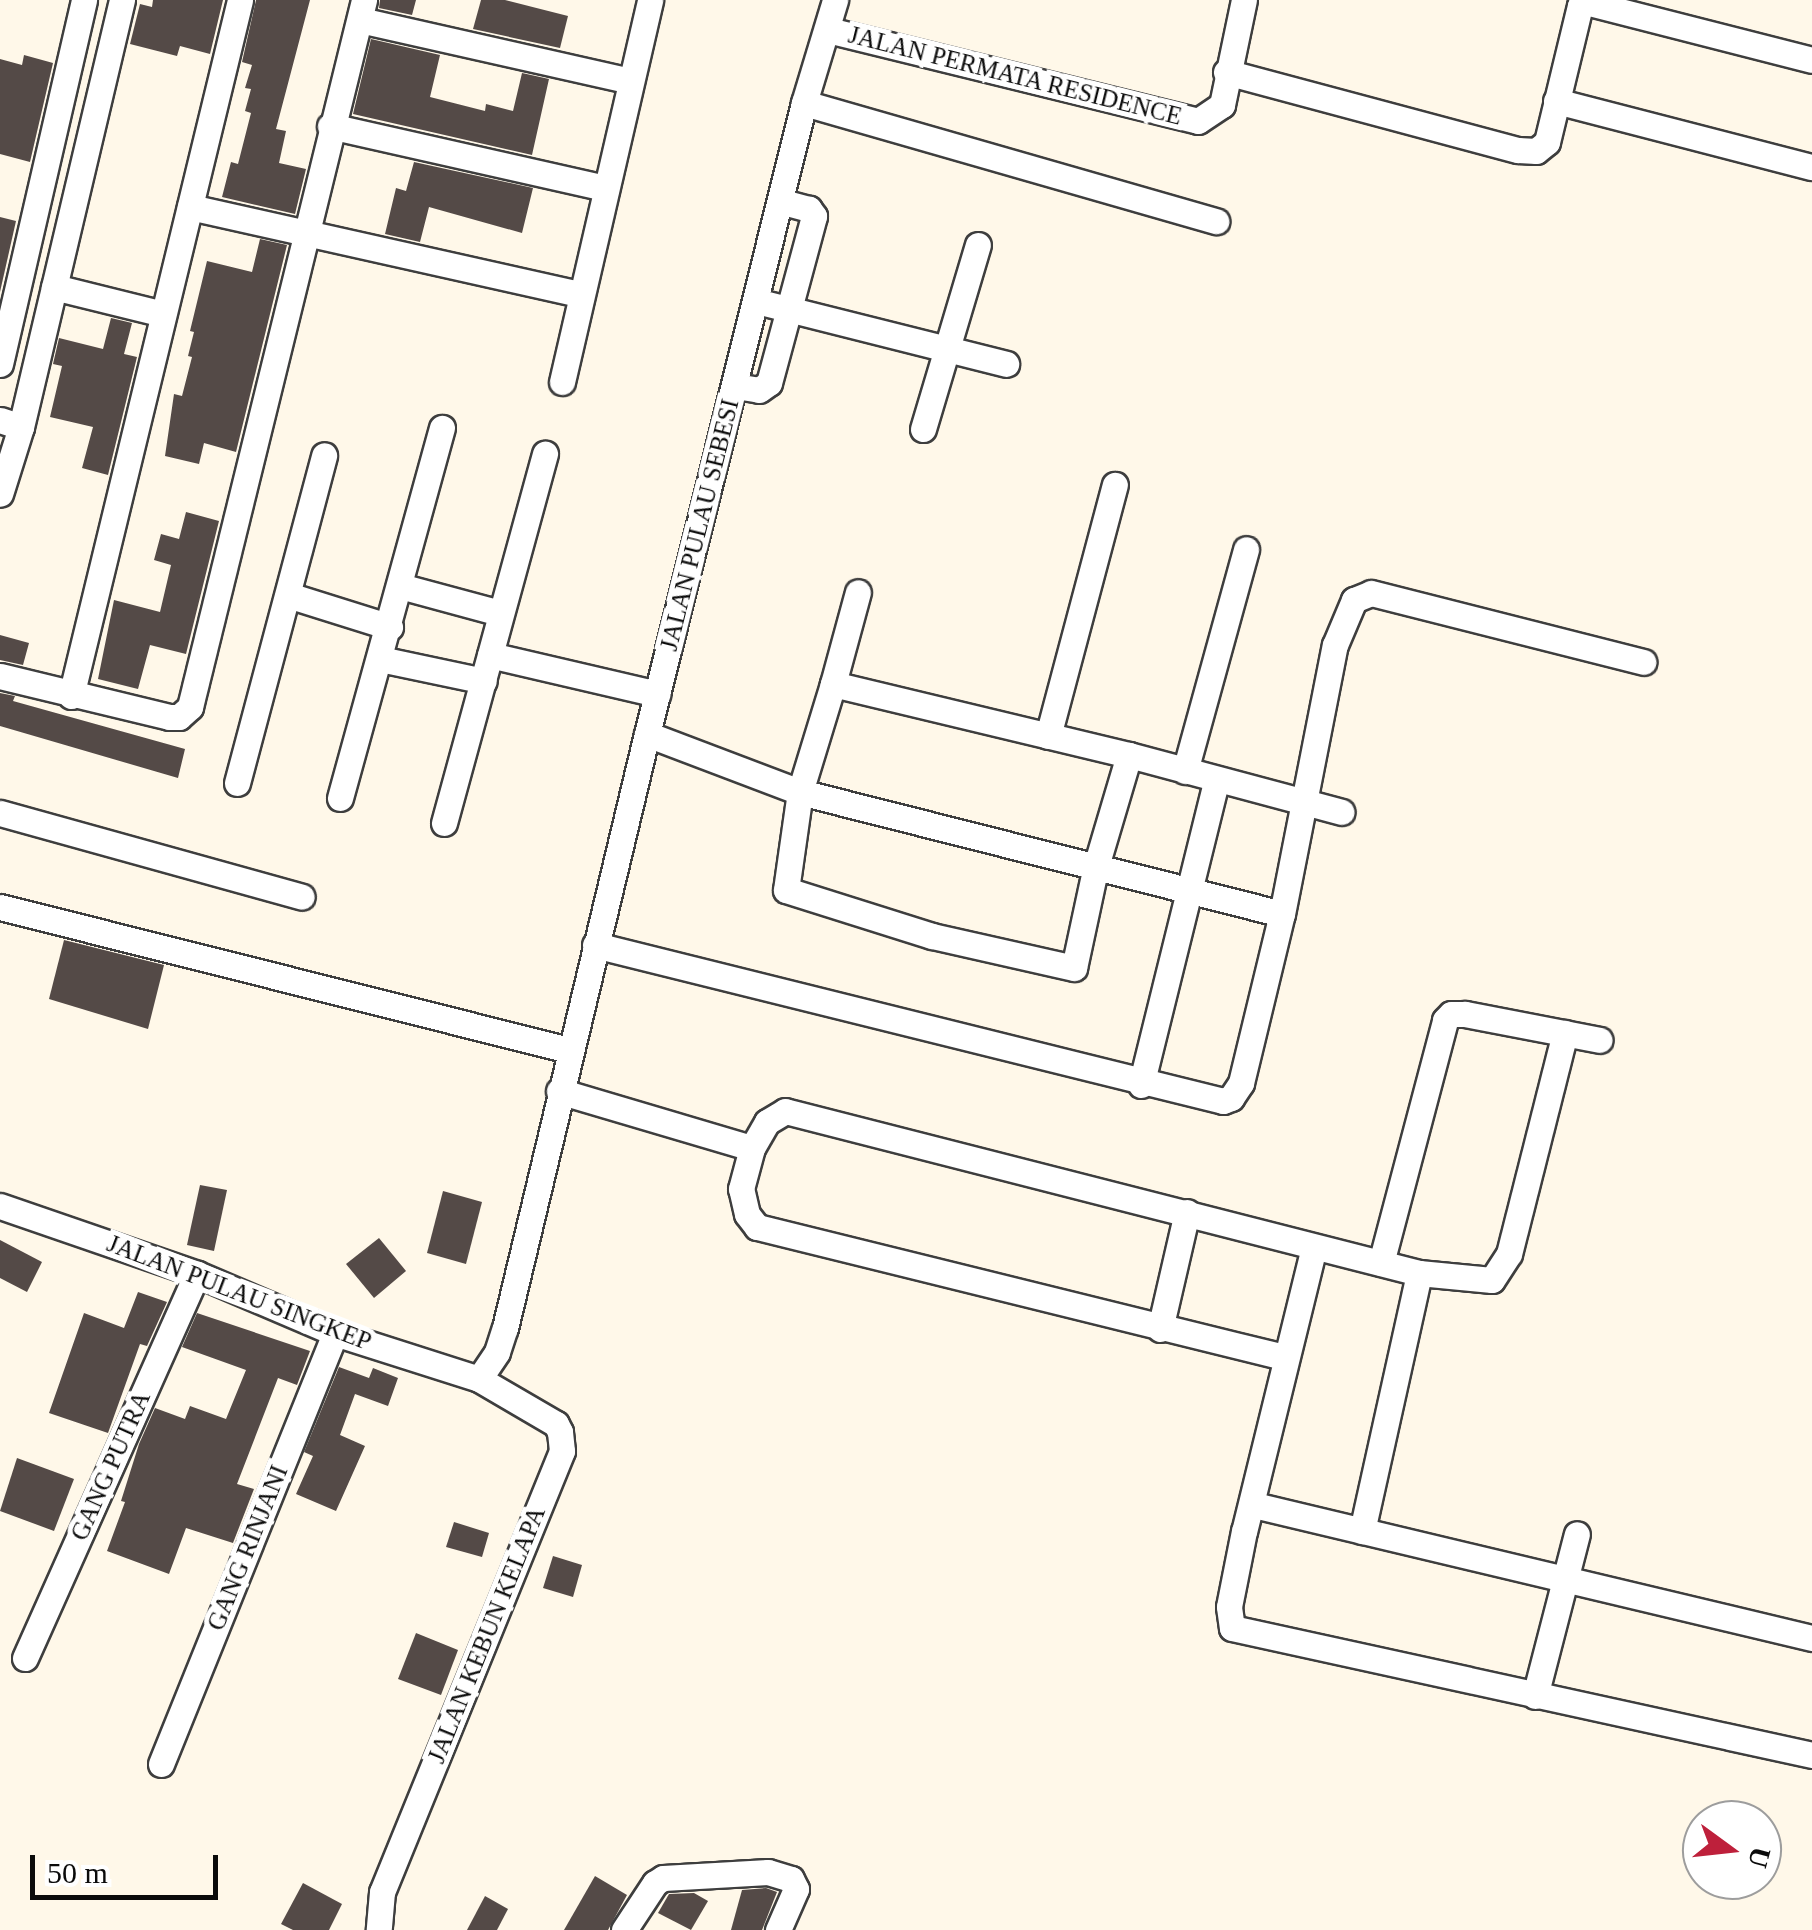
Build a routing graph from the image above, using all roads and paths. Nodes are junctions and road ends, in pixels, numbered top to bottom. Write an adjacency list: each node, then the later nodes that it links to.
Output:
1 (84, 0): 28 (street)
2 (122, 0): 22 (street)
3 (240, 0): 18 (street)
4 (650, 0): 11 (street)
5 (835, 0): 8 (street, JALAN PULAU SEBESI)
6 (1244, 0): 10 (street, JALAN PERMATA RESIDENCE)
7 (362, 10): 11 (street); 14 (street)
8 (828, 30): 10 (street, JALAN PERMATA RESIDENCE); 13 (street, JALAN PULAU SEBESI)
9 (1812, 60): 12 (street)
10 (1226, 72): 12 (street)
11 (630, 81): 16 (street)
12 (1556, 101): 15 (street)
13 (804, 102): 17 (street, JALAN PULAU SEBESI); 19 (street)
14 (330, 126): 16 (street); 20 (street)
15 (1812, 168)
16 (605, 188): 23 (street)
17 (780, 202): 24 (street, JALAN PULAU SEBESI); 25 (street)
18 (190, 208): 20 (street); 26 (street)
19 (1216, 221)
20 (307, 233): 23 (street); 52 (street)
21 (978, 245): 27 (street)
22 (54, 286): 26 (street); 32 (street)
23 (580, 294): 30 (street)
24 (756, 300): 25 (street); 31 (street, JALAN PULAU SEBESI)
25 (789, 310): 27 (street); 31 (street)
26 (163, 314): 52 (street)
27 (946, 346): 29 (street); 34 (street)
28 (0, 364)
29 (1006, 364)
30 (562, 382)
31 (735, 386): 51 (street, JALAN PULAU SEBESI)
32 (10, 423): 38 (street)
33 (442, 428): 40 (street)
34 (923, 429)
35 (545, 454): 43 (street)
36 (324, 455): 42 (street)
37 (1115, 485): 54 (street)
38 (0, 494)
39 (1246, 550): 56 (street)
40 (400, 586): 43 (street); 44 (street)
41 (858, 592): 50 (street)
42 (288, 595): 44 (street); 58 (street)
43 (500, 613): 45 (street)
44 (390, 627): 46 (street)
45 (490, 655): 49 (street); 51 (street)
46 (380, 659): 49 (street); 60 (street)
47 (1643, 662): 61 (street)
48 (0, 676): 52 (street)
49 (484, 681): 64 (street)
50 (833, 684): 54 (street); 59 (street)
51 (658, 694): 53 (street, JALAN PULAU SEBESI)
52 (71, 696)
53 (647, 734): 59 (street); 70 (street, JALAN PULAU SEBESI)
54 (1048, 736): 55 (street)
55 (1128, 755): 56 (street); 65 (street)
56 (1185, 771): 57 (street)
57 (1217, 779): 61 (street); 66 (street)
58 (238, 783)
59 (800, 792): 65 (street); 65 (street)
60 (340, 798)
61 (1302, 803): 62 (street); 69 (street)
62 (1341, 812)
63 (0, 813): 67 (street)
64 (444, 823)
65 (1096, 870): 66 (street)
66 (1189, 892): 69 (street); 74 (street)
67 (302, 897)
68 (0, 907): 73 (street)
69 (1282, 914): 74 (street)
70 (595, 945): 73 (street, JALAN PULAU SEBESI); 74 (street)
71 (1565, 1033): 72 (street); 80 (street); 82 (street)
72 (1600, 1040)
73 (569, 1050): 75 (street, JALAN PULAU SEBESI)
74 (1142, 1084)
75 (559, 1092): 76 (street); 86 (street, JALAN PULAU SEBESI)
76 (752, 1148): 78 (street); 83 (street)
77 (0, 1206): 81 (street, JALAN PULAU SINGKEP)
78 (1187, 1212): 79 (street); 83 (street)
79 (1314, 1248): 80 (street); 85 (street)
80 (1381, 1264): 82 (street)
81 (197, 1274): 84 (street, JALAN PULAU SINGKEP); 92 (street, GANG PUTRA)
82 (1418, 1274): 88 (street)
83 (1160, 1328): 85 (street)
84 (335, 1333): 86 (street, JALAN PULAU SINGKEP); 95 (street, GANG RINJANI)
85 (1284, 1357): 87 (street)
86 (478, 1378): 96 (street, JALAN KEBUN KELAPA)
87 (1254, 1505): 88 (street); 93 (street)
88 (1362, 1531): 90 (street)
89 (1578, 1534): 90 (street)
90 (1564, 1580): 91 (street); 93 (street)
91 (1812, 1638)
92 (25, 1658)
93 (1535, 1696): 94 (street)
94 (1812, 1756)
95 (161, 1764)
96 (379, 1930)
97 (624, 1930): 98 (street)
98 (778, 1930)

